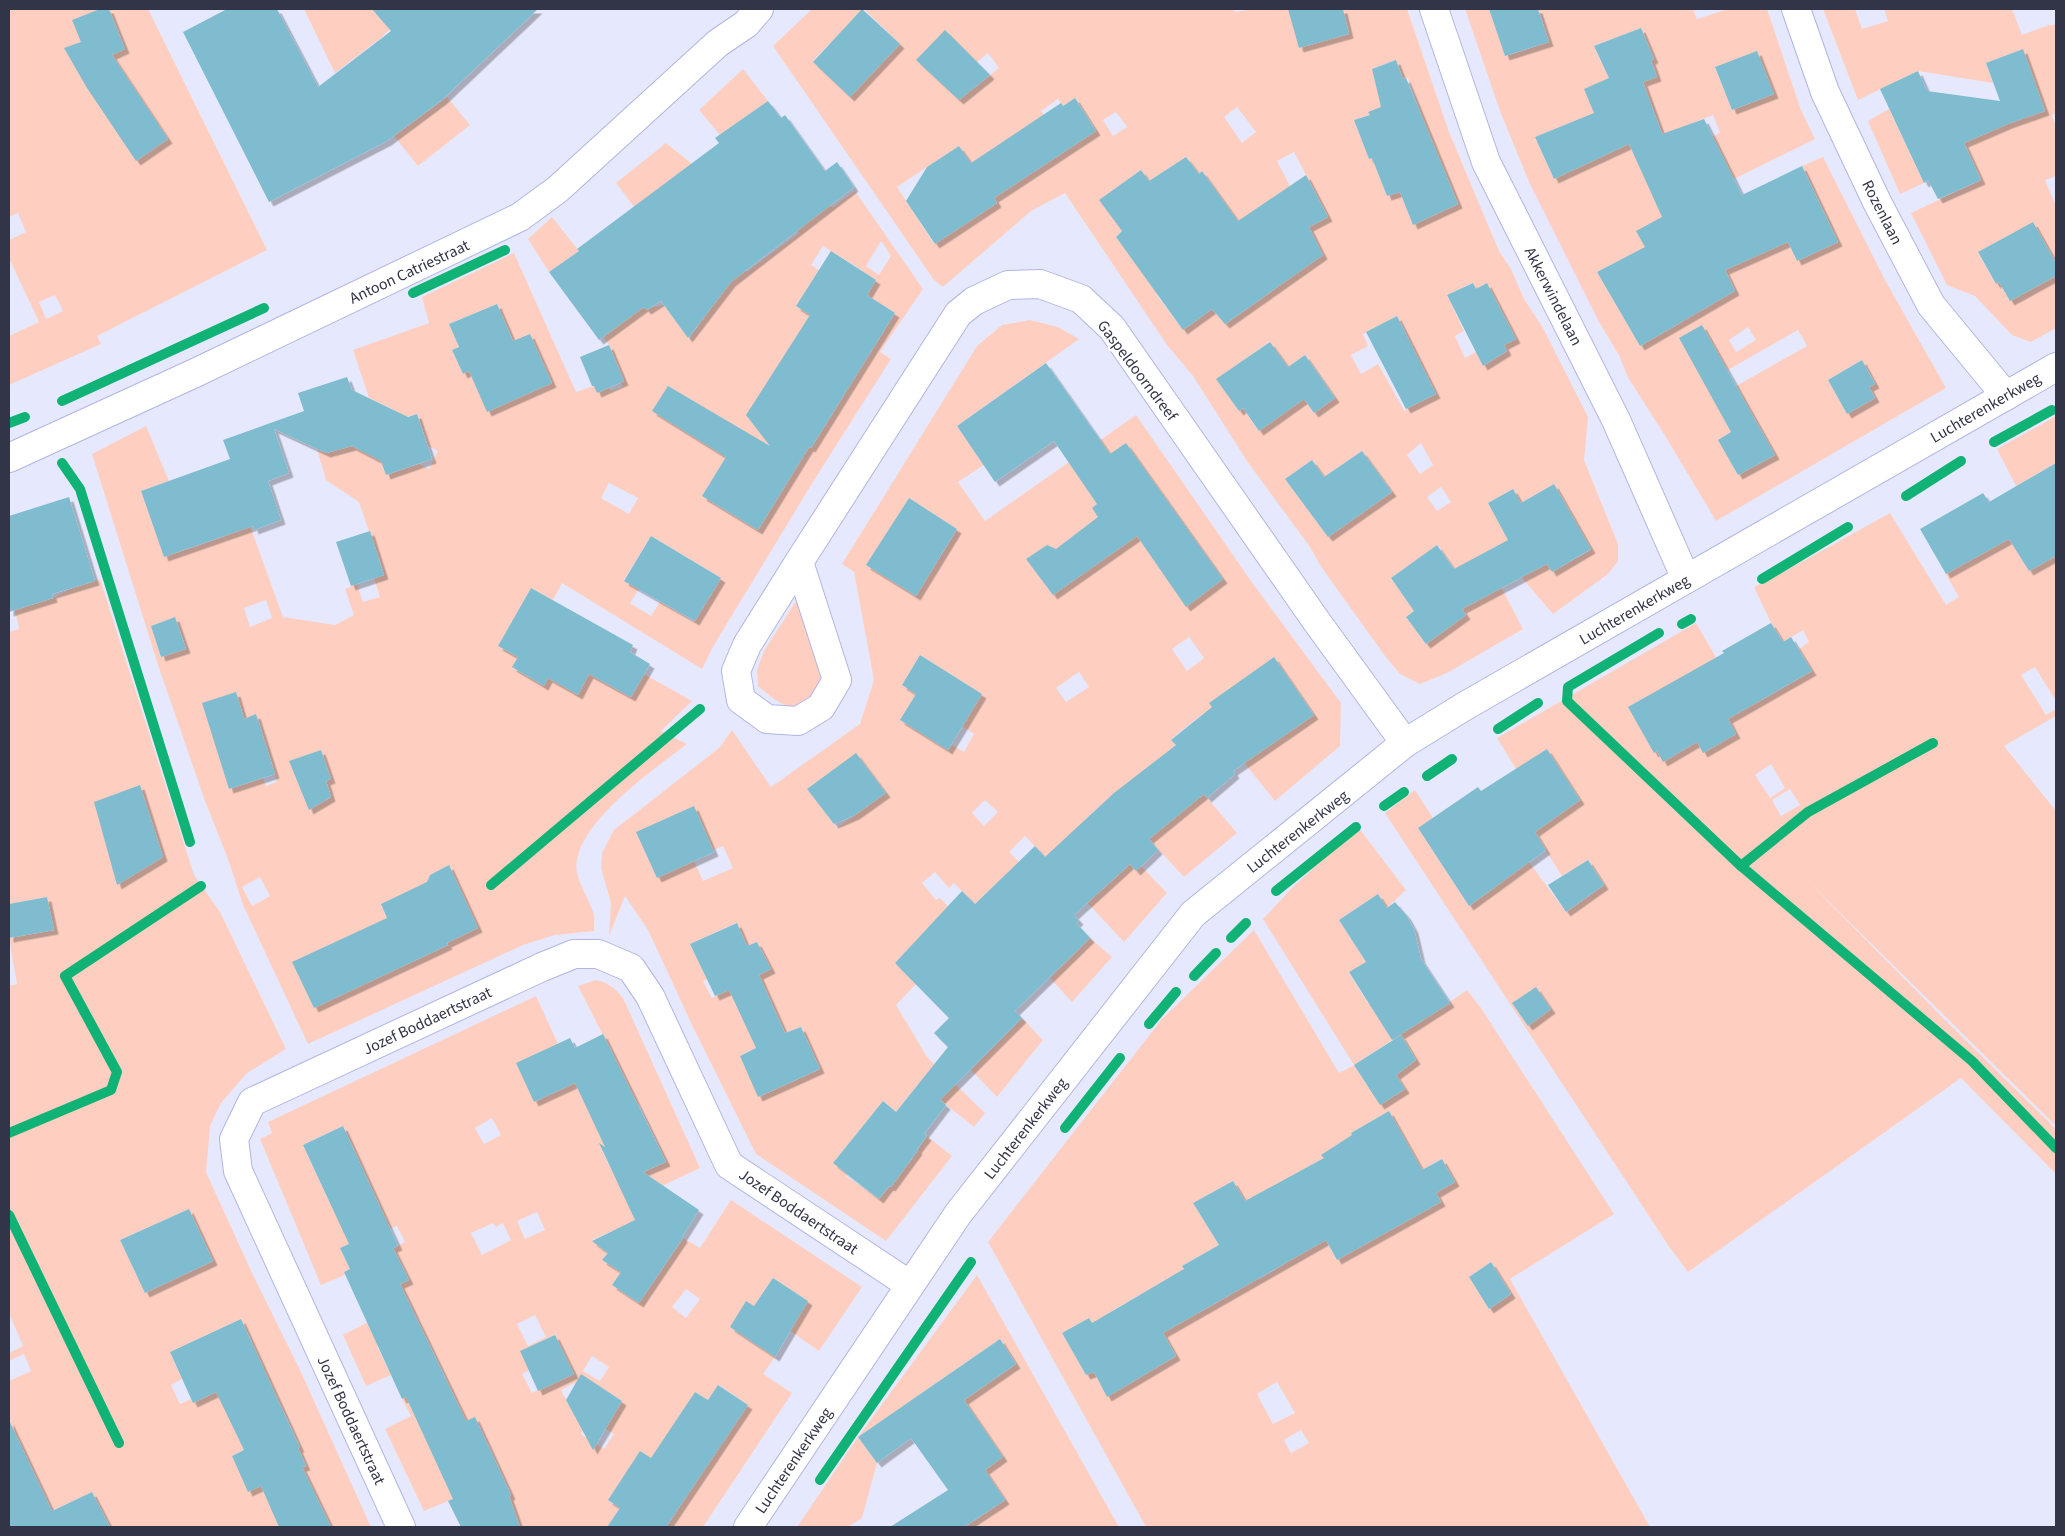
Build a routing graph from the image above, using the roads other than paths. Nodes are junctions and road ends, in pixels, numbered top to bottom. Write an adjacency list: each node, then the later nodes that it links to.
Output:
1 (759, 9): 6 (street, Antoon Catriestraat)
2 (1434, 9): 8 (street, Akkerwindelaan)
3 (1796, 9): 5 (street, Rozenlaan)
4 (2056, 367): 5 (street, Luchterenkerkweg)
5 (2006, 396): 8 (street, Luchterenkerkweg)
6 (9, 458)
7 (799, 562): 7 (street, Gaspeldoorndreef); 9 (street, Gaspeldoorndreef)
8 (1686, 579): 9 (street, Luchterenkerkweg)
9 (1405, 743): 10 (street, Luchterenkerkweg)
10 (910, 1286): 11 (street, Jozef Boddaertstraat); 12 (street, Luchterenkerkweg)
11 (401, 1527)
12 (748, 1527)

